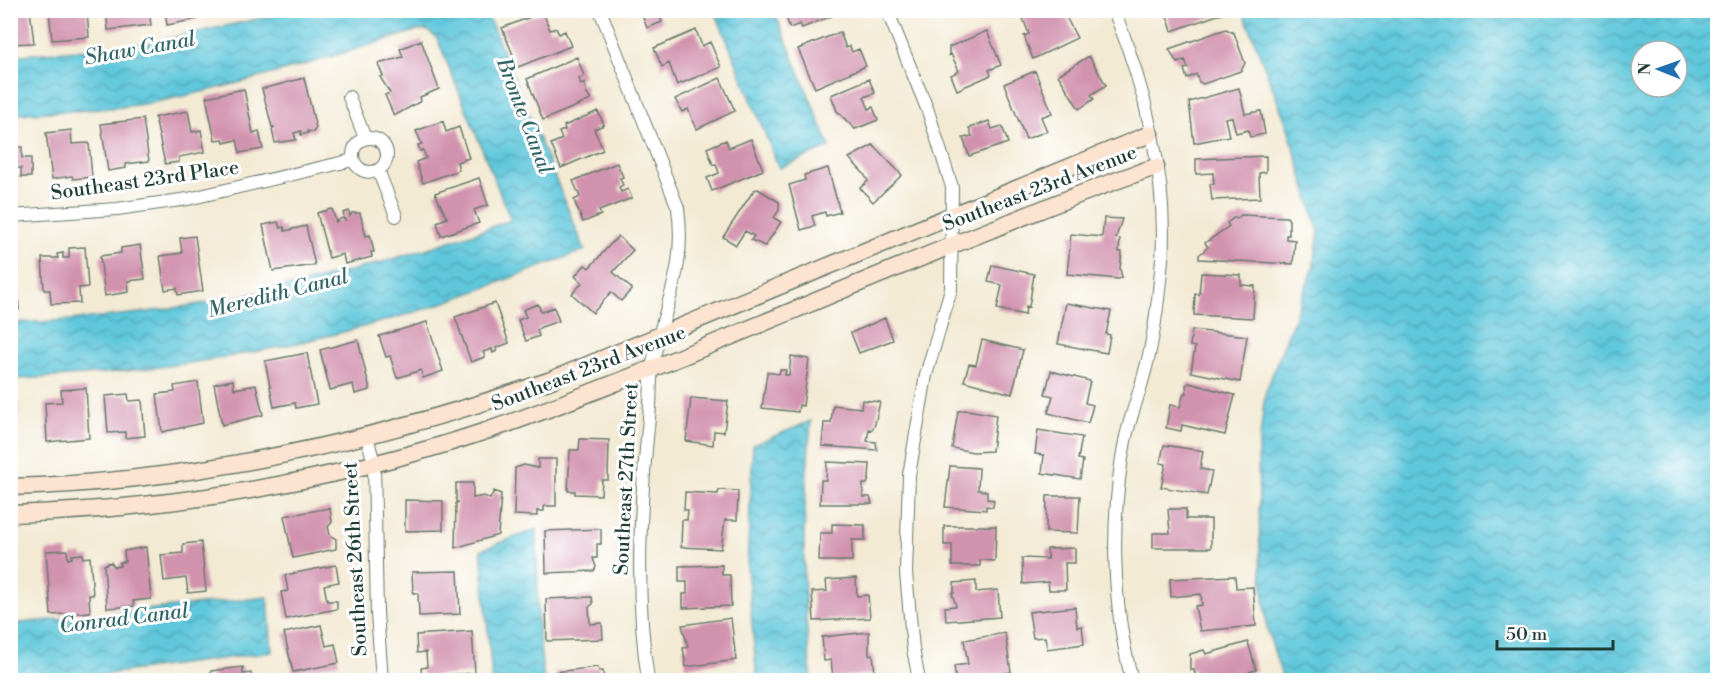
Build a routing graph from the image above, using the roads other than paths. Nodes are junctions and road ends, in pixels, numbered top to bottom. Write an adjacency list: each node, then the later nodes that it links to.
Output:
1 (600, 10): 14 (street, Southeast 27th Street)
2 (887, 10): 10 (street)
3 (1114, 10): 5 (street)
4 (350, 97): 6 (street)
5 (1150, 134): 8 (street); 10 (street, Southeast 23rd Avenue)
6 (365, 138): 7 (street); 9 (street)
7 (353, 159): 9 (street); 11 (street, Southeast 23rd Place)
8 (1156, 167): 13 (street, Southeast 23rd Avenue); 23 (street)
9 (378, 170): 12 (street)
10 (953, 215): 13 (street); 14 (street, Southeast 23rd Avenue)
11 (10, 216)
12 (396, 216)
13 (953, 244): 15 (street, Southeast 23rd Avenue); 22 (street)
14 (661, 335): 15 (street, Southeast 27th Street); 16 (street, Southeast 23rd Avenue)
15 (652, 368): 17 (street, Southeast 23rd Avenue); 21 (street, Southeast 27th Street)
16 (367, 436): 17 (street, Southeast 26th Street); 18 (street, Southeast 23rd Avenue)
17 (374, 464): 19 (street, Southeast 23rd Avenue); 20 (street, Southeast 26th Street)
18 (10, 488)
19 (10, 514)
20 (382, 681)
21 (648, 681)
22 (919, 681)
23 (1132, 681)

